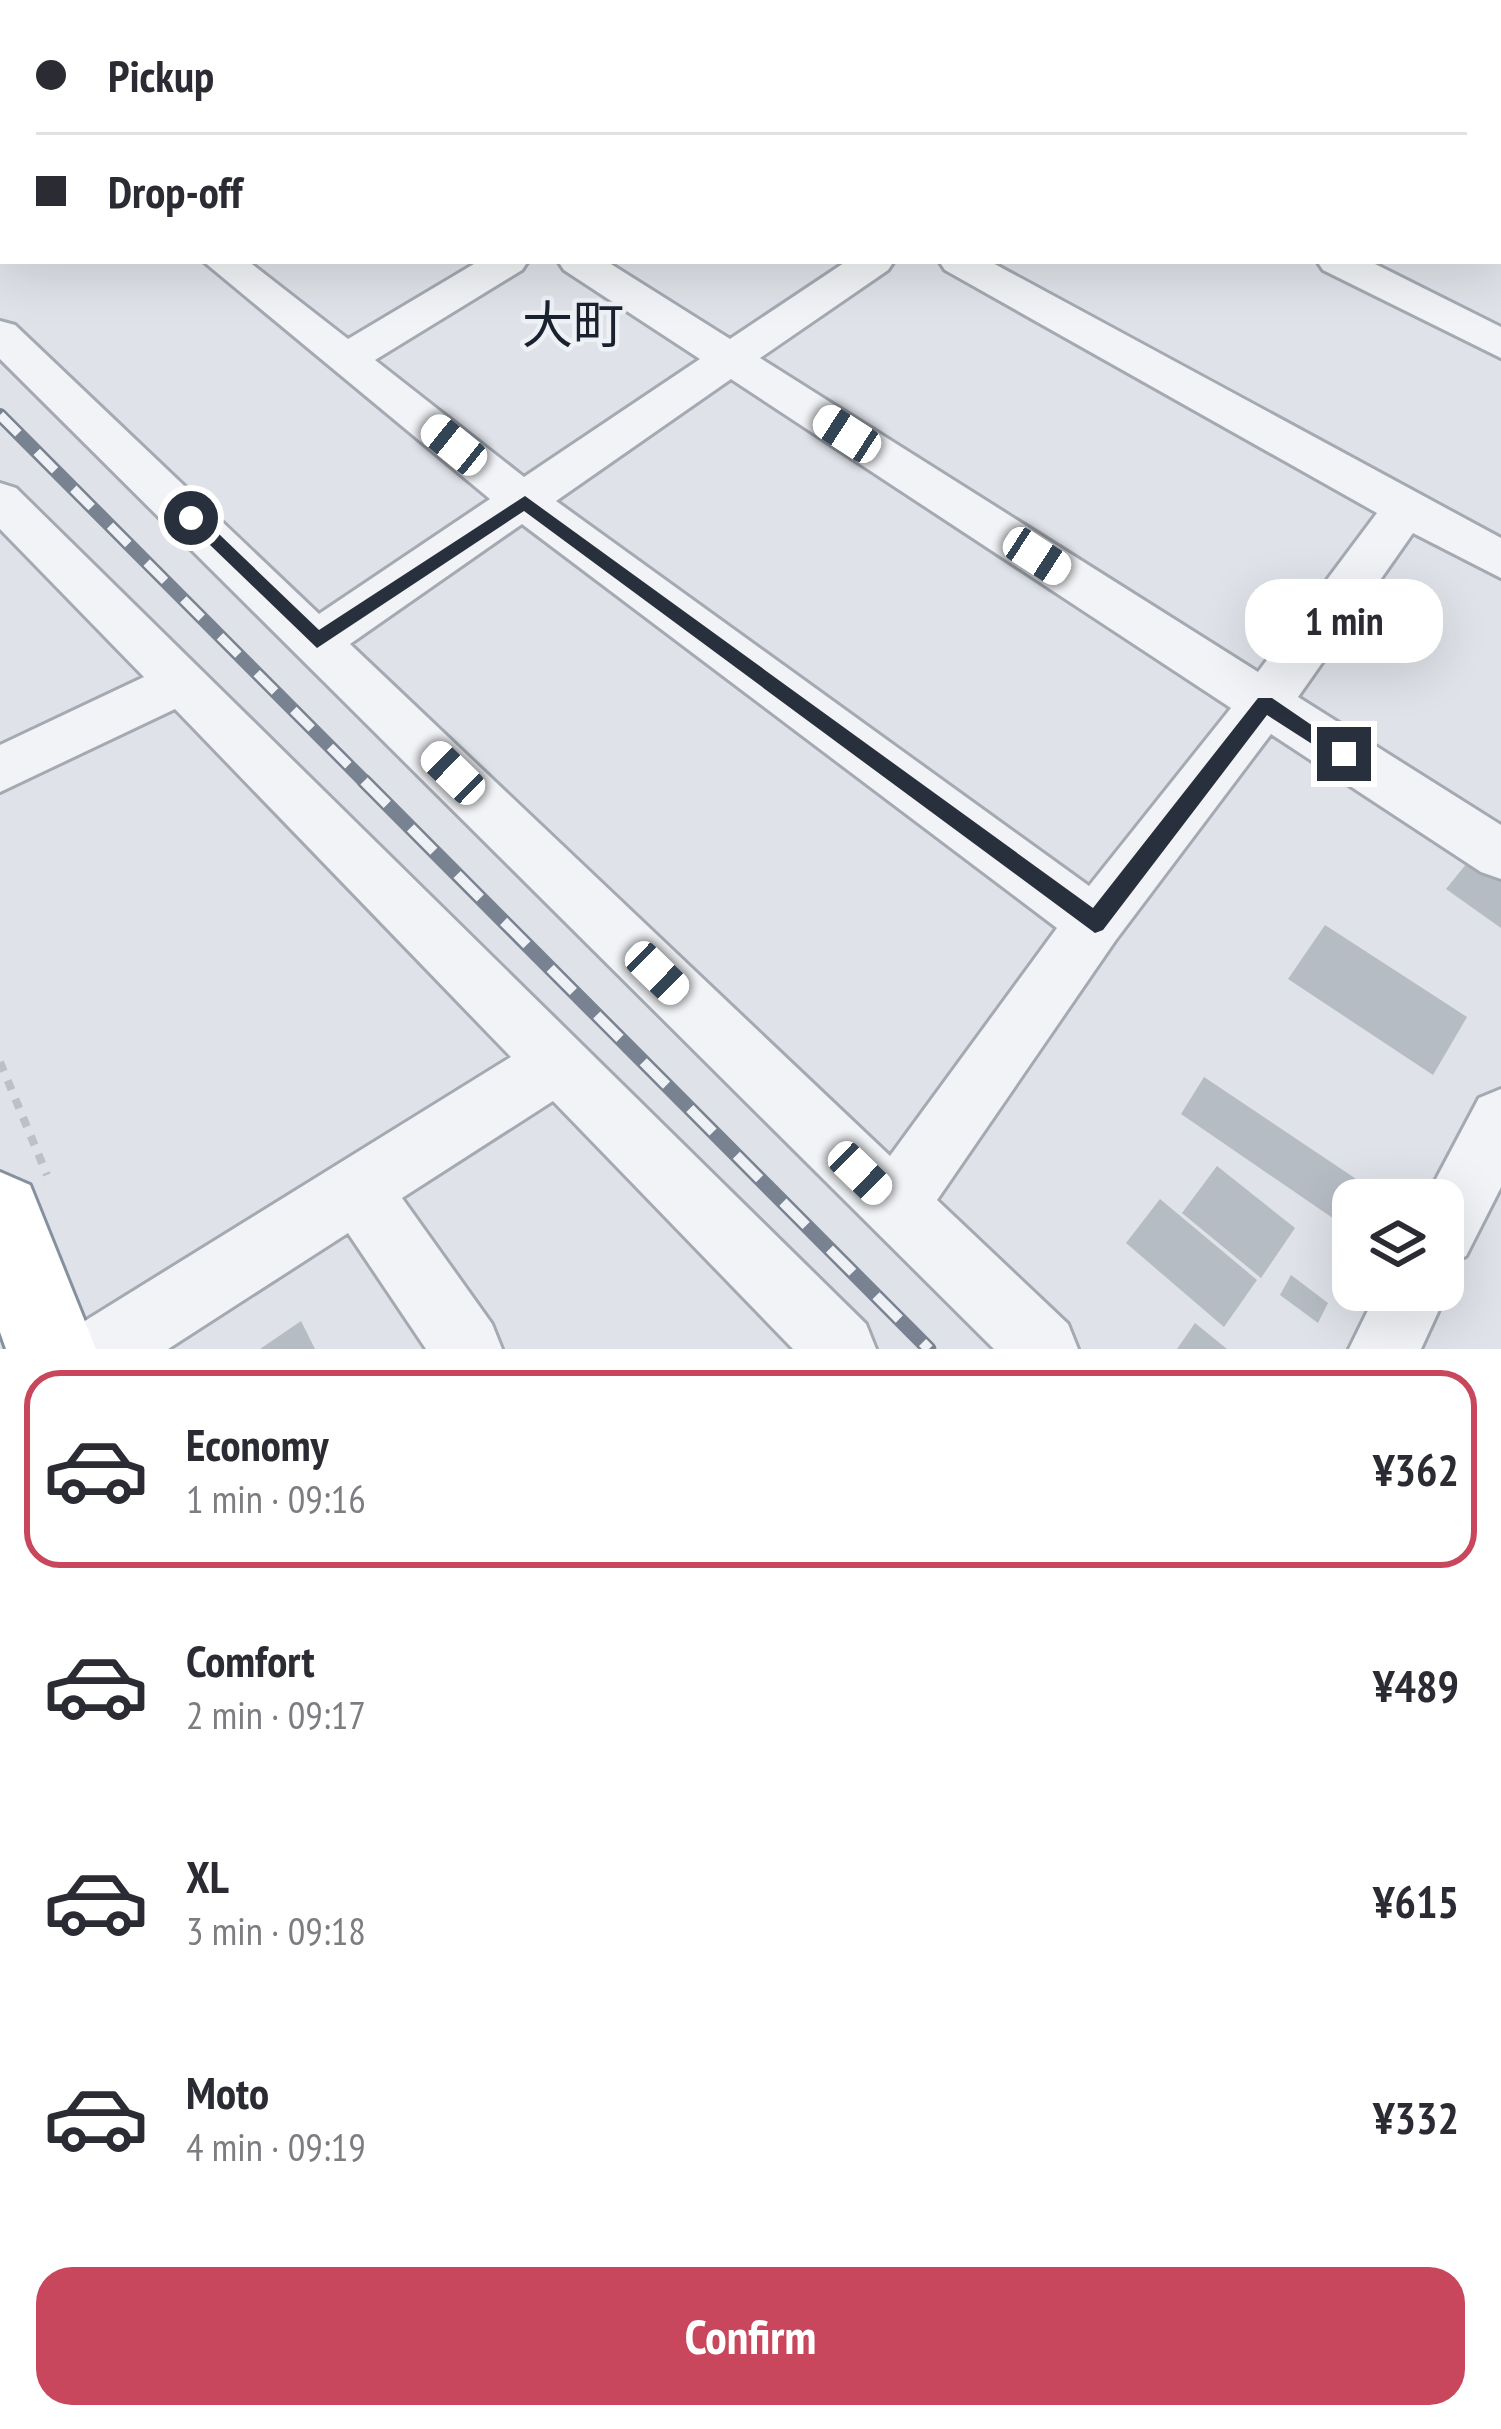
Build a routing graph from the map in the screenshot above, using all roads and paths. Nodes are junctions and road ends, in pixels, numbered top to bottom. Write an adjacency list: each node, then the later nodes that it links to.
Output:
1 (227, 264): 9 (street)
2 (503, 264): 9 (street)
3 (583, 264): 10 (street)
4 (870, 264): 10 (street)
5 (963, 264): 13 (street)
6 (1342, 264): 8 (street)
7 (0, 335): 15 (street)
8 (1501, 344)
9 (347, 358): 12 (street)
10 (733, 360): 12 (street); 17 (street)
11 (0, 500): 16 (street)
12 (525, 502): 15 (street); 20 (street)
13 (1406, 508): 14 (street); 17 (street)
14 (1501, 560)
15 (317, 640): 25 (street)
16 (181, 682): 18 (street); 21 (street)
17 (1265, 703): 19 (street); 20 (street)
18 (0, 770)
19 (1501, 855)
20 (1095, 923): 25 (street)
21 (560, 1061): 23 (street); 31 (street)
22 (1501, 1120): 24 (street)
23 (358, 1190): 29 (street); 30 (street)
24 (1464, 1192)
25 (894, 1206): 32 (street)
26 (0, 1215): 28 (highway)
27 (1403, 1311): 33 (street)
28 (51, 1349)
29 (105, 1349)
30 (467, 1349)
31 (841, 1349)
32 (1043, 1349)
33 (1384, 1349)

